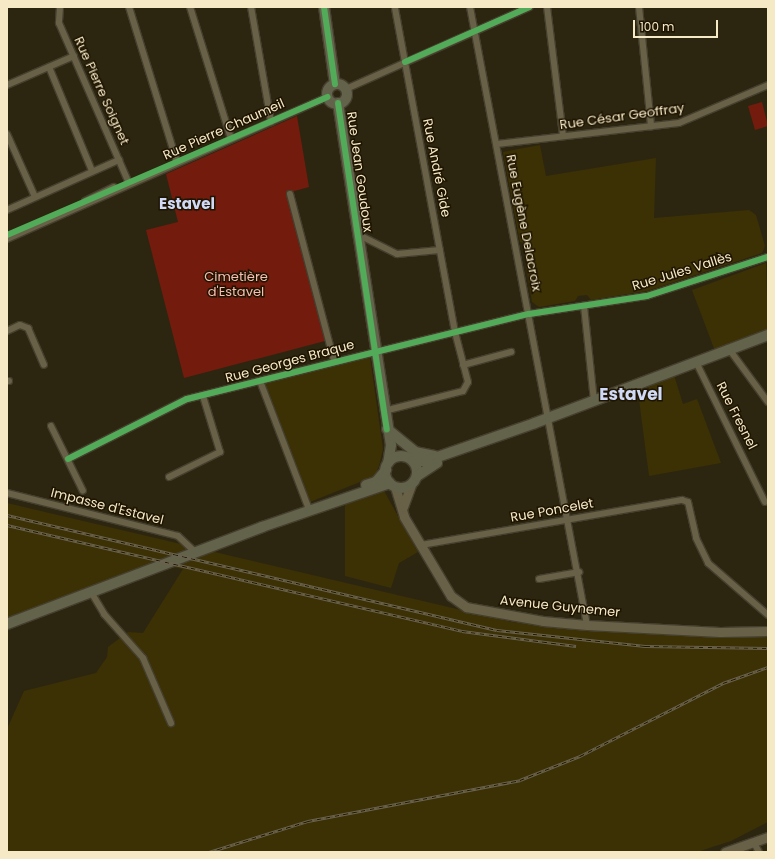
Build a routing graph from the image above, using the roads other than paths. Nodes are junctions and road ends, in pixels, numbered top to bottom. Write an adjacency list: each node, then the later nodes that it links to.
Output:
1 (60, 7): 12 (street, Rue Pierre Soignet)
2 (129, 7): 28 (street)
3 (190, 7): 25 (street)
4 (251, 7): 21 (street)
5 (324, 7): 15 (main road)
6 (395, 7): 13 (street, Rue André Gide)
7 (470, 7): 11 (street, Rue Eugène Delacroix)
8 (529, 7): 11 (street)
9 (547, 7): 24 (street)
10 (639, 7): 22 (street)
11 (475, 32): 13 (street); 26 (street, Rue Eugène Delacroix)
12 (74, 56): 14 (street); 27 (street, Rue Pierre Soignet)
13 (405, 62): 18 (street); 38 (street, Rue André Gide)
14 (49, 67): 17 (street); 29 (street)
15 (335, 84): 18 (main road); 19 (main road)
16 (768, 85): 22 (street, Rue César Geoffray)
17 (7, 86)
18 (346, 89): 20 (main road)
19 (328, 97): 20 (main road); 21 (street, Rue Pierre Chaumeil)
20 (338, 103): 36 (main road, Rue Jean Goudoux)
21 (271, 122): 25 (street, Rue Pierre Chaumeil)
22 (651, 126): 24 (street, Rue César Geoffray)
23 (7, 134): 32 (street)
24 (563, 136): 26 (street, Rue César Geoffray)
25 (231, 139): 28 (street, Rue Pierre Chaumeil)
26 (497, 144): 41 (street, Rue Eugène Delacroix)
27 (119, 160): 29 (street); 30 (street, Rue Pierre Soignet)
28 (176, 162): 30 (street, Rue Pierre Chaumeil)
29 (92, 171): 32 (street)
30 (129, 183): 34 (street, Rue Pierre Chaumeil); 35 (street, Rue Pierre Chaumeil)
31 (290, 194): 48 (street)
32 (35, 197): 33 (street)
33 (7, 210)
34 (7, 235)
35 (7, 239)
36 (358, 243): 37 (street, Rue Jean Goudoux); 37 (street, Rue Jean Goudoux); 46 (main road)
37 (376, 247): 38 (street, Rue Jean Goudoux)
38 (440, 250): 43 (street, Rue André Gide)
39 (768, 257): 40 (street, Rue Jules Vallès)
40 (584, 306): 41 (street, Rue Jules Vallès); 54 (street)
41 (529, 314): 43 (street, Rue Georges Braque); 57 (street, Rue Eugène Delacroix)
42 (7, 331): 50 (street)
43 (455, 332): 46 (street, Rue Georges Braque); 51 (street, Rue André Gide)
44 (768, 335): 45 (main road)
45 (730, 349): 49 (main road); 55 (street)
46 (376, 351): 48 (street, Rue Georges Braque); 56 (main road)
47 (511, 352): 51 (street)
48 (334, 361): 52 (street, Rue Georges Braque)
49 (696, 362): 54 (main road); 72 (street, Rue Fresnel)
50 (44, 365)
51 (463, 365): 56 (street, Rue André Gide)
52 (260, 381): 53 (street, Rue Georges Braque); 73 (street)
53 (203, 396): 64 (street, Rue Georges Braque); 67 (street)
54 (594, 401): 57 (main road)
55 (768, 402)
56 (384, 411): 60 (main road)
57 (550, 418): 58 (main road); 75 (street, Rue Eugène Delacroix)
58 (535, 423): 62 (main road); 66 (main road)
59 (51, 426): 64 (street)
60 (387, 429): 61 (main road); 62 (main road)
61 (391, 445): 63 (main road); 65 (main road)
62 (441, 456): 63 (main road)
63 (409, 458): 65 (main road); 66 (main road)
64 (68, 459): 70 (street)
65 (387, 466): 68 (main road); 73 (main road)
66 (417, 476): 69 (main road)
67 (169, 477)
68 (392, 485): 69 (main road); 73 (main road); 74 (main road, Avenue Guynemer)
69 (411, 485): 74 (main road)
70 (83, 491)
71 (7, 493): 77 (street, Impasse d'Estavel)
72 (765, 502)
73 (309, 509): 77 (main road)
74 (402, 513): 76 (main road, Avenue Guynemer)
75 (569, 519): 76 (street, Rue Poncelet); 78 (street, Rue Eugène Delacroix); 81 (street, Rue Poncelet)
76 (420, 545): 83 (main road, Avenue Guynemer)
77 (195, 552): 80 (main road)
78 (579, 572): 79 (street); 83 (street, Rue Eugène Delacroix)
79 (539, 580)
80 (91, 592): 82 (main road); 85 (street)
81 (768, 615)
82 (7, 624)
83 (587, 625): 84 (main road, Avenue Guynemer)
84 (768, 631)
85 (171, 723)
86 (768, 837): 87 (main road)
87 (754, 843): 88 (main road); 89 (street)
88 (725, 852)
89 (758, 852)

